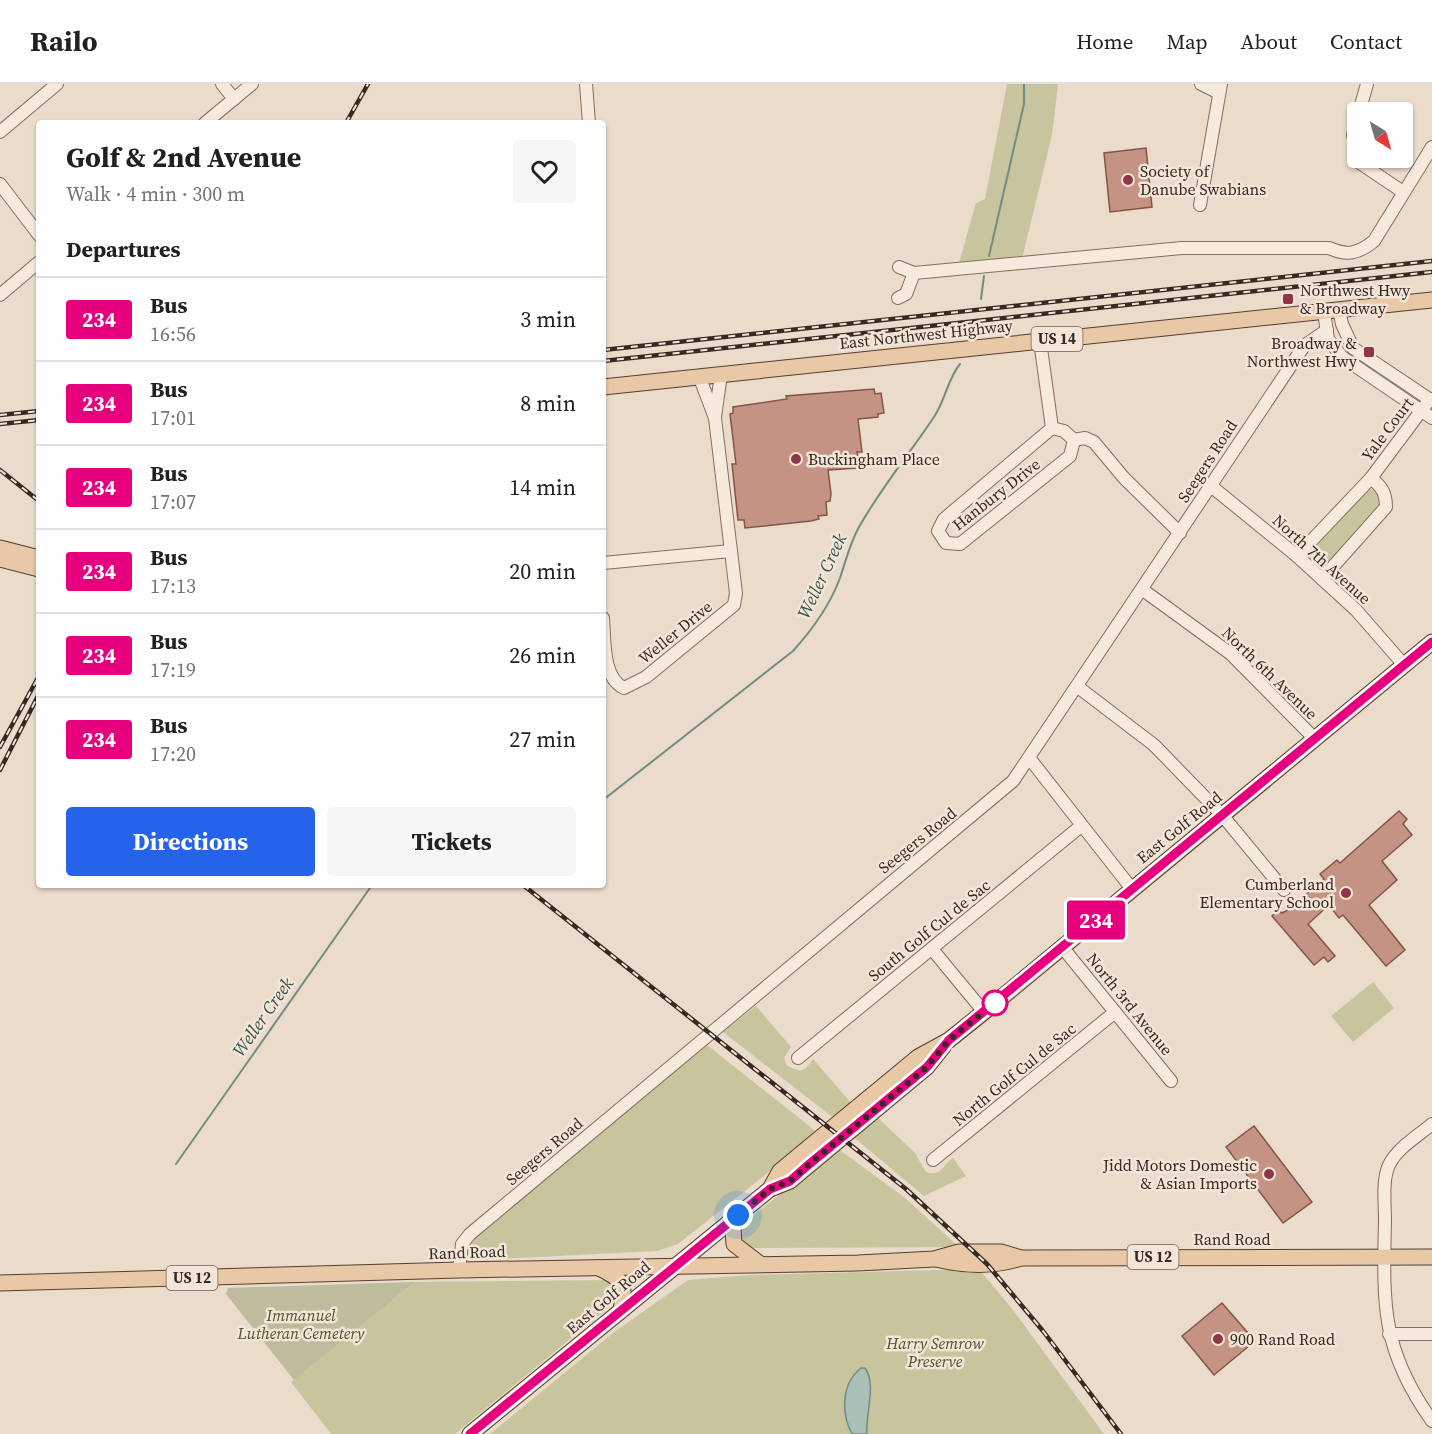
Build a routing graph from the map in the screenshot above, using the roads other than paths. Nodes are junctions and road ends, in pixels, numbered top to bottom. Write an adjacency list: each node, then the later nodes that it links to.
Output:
1 (57, 84): 12 (street)
2 (222, 84): 8 (street)
3 (252, 84): 8 (street)
4 (586, 84): 11 (street)
5 (1201, 84): 7 (street)
6 (1367, 84): 9 (street)
7 (1220, 88): 17 (street)
8 (234, 99): 10 (street)
9 (1362, 102)
10 (210, 120)
11 (589, 120)
12 (0, 132)
13 (1432, 147): 16 (street)
14 (1367, 168): 16 (street)
15 (0, 184): 18 (street)
16 (1402, 192): 21 (street)
17 (1200, 205)
18 (36, 231)
19 (36, 265): 22 (street)
20 (899, 267): 21 (street)
21 (914, 273): 23 (street)
22 (0, 295)
23 (898, 298)
24 (1432, 300): 25 (main road, East Northwest Highway / US 14)
25 (1332, 311): 26 (street); 27 (main road, East Northwest Highway / US 14); 33 (street)
26 (1327, 330): 28 (street); 29 (street, Seegers Road)
27 (1040, 341): 30 (main road, East Northwest Highway / US 14); 37 (street)
28 (1332, 344): 29 (street); 34 (street)
29 (1304, 346): 40 (street, Seegers Road)
30 (721, 374): 31 (main road, East Northwest Highway / US 14); 35 (street)
31 (699, 376): 32 (main road, East Northwest Highway / US 14); 35 (street)
32 (606, 387)
33 (1431, 400): 34 (street, Yale Court)
34 (1421, 410): 36 (street); 39 (street, Yale Court)
35 (715, 418): 43 (street)
36 (1432, 418)
37 (1052, 428): 38 (street); 38 (street, Hanbury Drive)
38 (1074, 440): 41 (street)
39 (1371, 478): 44 (street, Yale Court); 49 (street, Yale Court)
40 (1211, 486): 41 (street, Seegers Road); 44 (street, North 7th Avenue)
41 (1180, 533): 50 (street, Seegers Road)
42 (0, 548): 45 (main road)
43 (731, 551): 47 (street); 52 (street, Weller Drive)
44 (1298, 556): 49 (street, North 7th Avenue)
45 (36, 557)
46 (0, 559): 48 (main road)
47 (606, 563)
48 (36, 568)
49 (1322, 579): 53 (street, North 7th Avenue)
50 (1143, 590): 54 (street, Seegers Road); 55 (street, North 6th Avenue)
51 (1432, 642): 53 (main road, East Golf Road)
52 (606, 644)
53 (1404, 665): 55 (main road, East Golf Road)
54 (1078, 687): 56 (street, Seegers Road); 57 (street)
55 (1315, 738): 57 (main road, East Golf Road)
56 (1030, 759): 58 (street); 75 (street, Seegers Road)
57 (1222, 815): 59 (main road, East Golf Road); 60 (street)
58 (1081, 826): 59 (street); 62 (street, South Golf Cul de Sac)
59 (1132, 890): 61 (main road, East Golf Road)
60 (1284, 890)
61 (1063, 948): 63 (main road, East Golf Road); 64 (street, North 3rd Avenue)
62 (932, 950): 63 (street); 65 (street, South Golf Cul de Sac)
63 (984, 1012): 69 (main road, East Golf Road)
64 (1115, 1012): 66 (street, North 3rd Avenue); 68 (street, North Golf Cul de Sac)
65 (798, 1058)
66 (1172, 1081)
67 (1432, 1124): 70 (street)
68 (933, 1160)
69 (738, 1215): 72 (main road); 73 (main road, East Golf Road)
70 (1384, 1257): 71 (main road, Rand Road / US 12); 72 (main road, Rand Road / US 12); 78 (street)
71 (1432, 1257)
72 (760, 1264): 73 (main road, Rand Road / US 12)
73 (675, 1265): 74 (main road, Rand Road / US 12); 77 (main road, East Golf Road)
74 (596, 1267): 75 (main road, Rand Road / US 12); 77 (main road)
75 (459, 1270): 76 (main road, Rand Road / US 12)
76 (0, 1283)
77 (621, 1310): 81 (main road, East Golf Road)
78 (1389, 1334): 79 (street); 80 (street)
79 (1432, 1334)
80 (1432, 1421)
81 (470, 1434)

